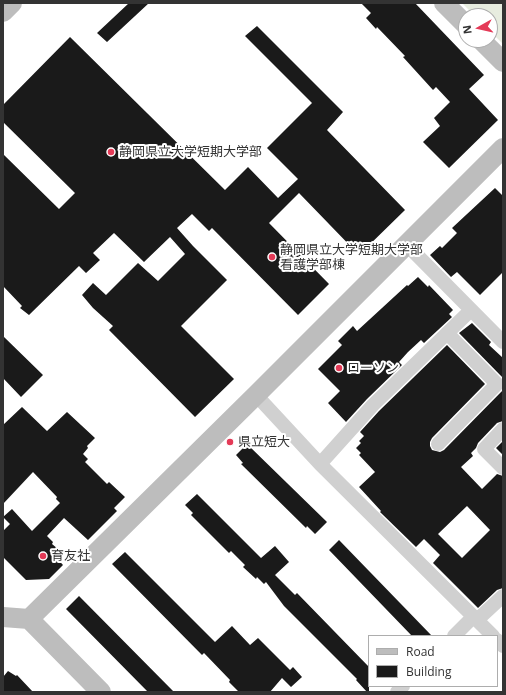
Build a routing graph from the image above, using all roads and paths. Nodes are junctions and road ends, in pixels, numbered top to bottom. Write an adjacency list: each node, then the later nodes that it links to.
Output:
1 (12, 3): 3 (street)
2 (444, 3): 4 (street)
3 (3, 12)
4 (458, 17)
5 (489, 48): 6 (street)
6 (503, 62)
7 (503, 148): 8 (street)
8 (406, 244): 9 (street); 12 (street)
9 (471, 310): 10 (street); 11 (street)
10 (447, 333): 14 (street); 15 (street)
11 (503, 342)
12 (256, 395): 15 (street); 19 (street)
13 (503, 429): 16 (street)
14 (438, 444)
15 (320, 464): 20 (street)
16 (503, 468)
17 (503, 596): 20 (street)
18 (3, 617): 19 (street)
19 (29, 619): 23 (street)
20 (475, 619): 21 (street); 22 (street)
21 (455, 635)
22 (492, 635)
23 (101, 692)

